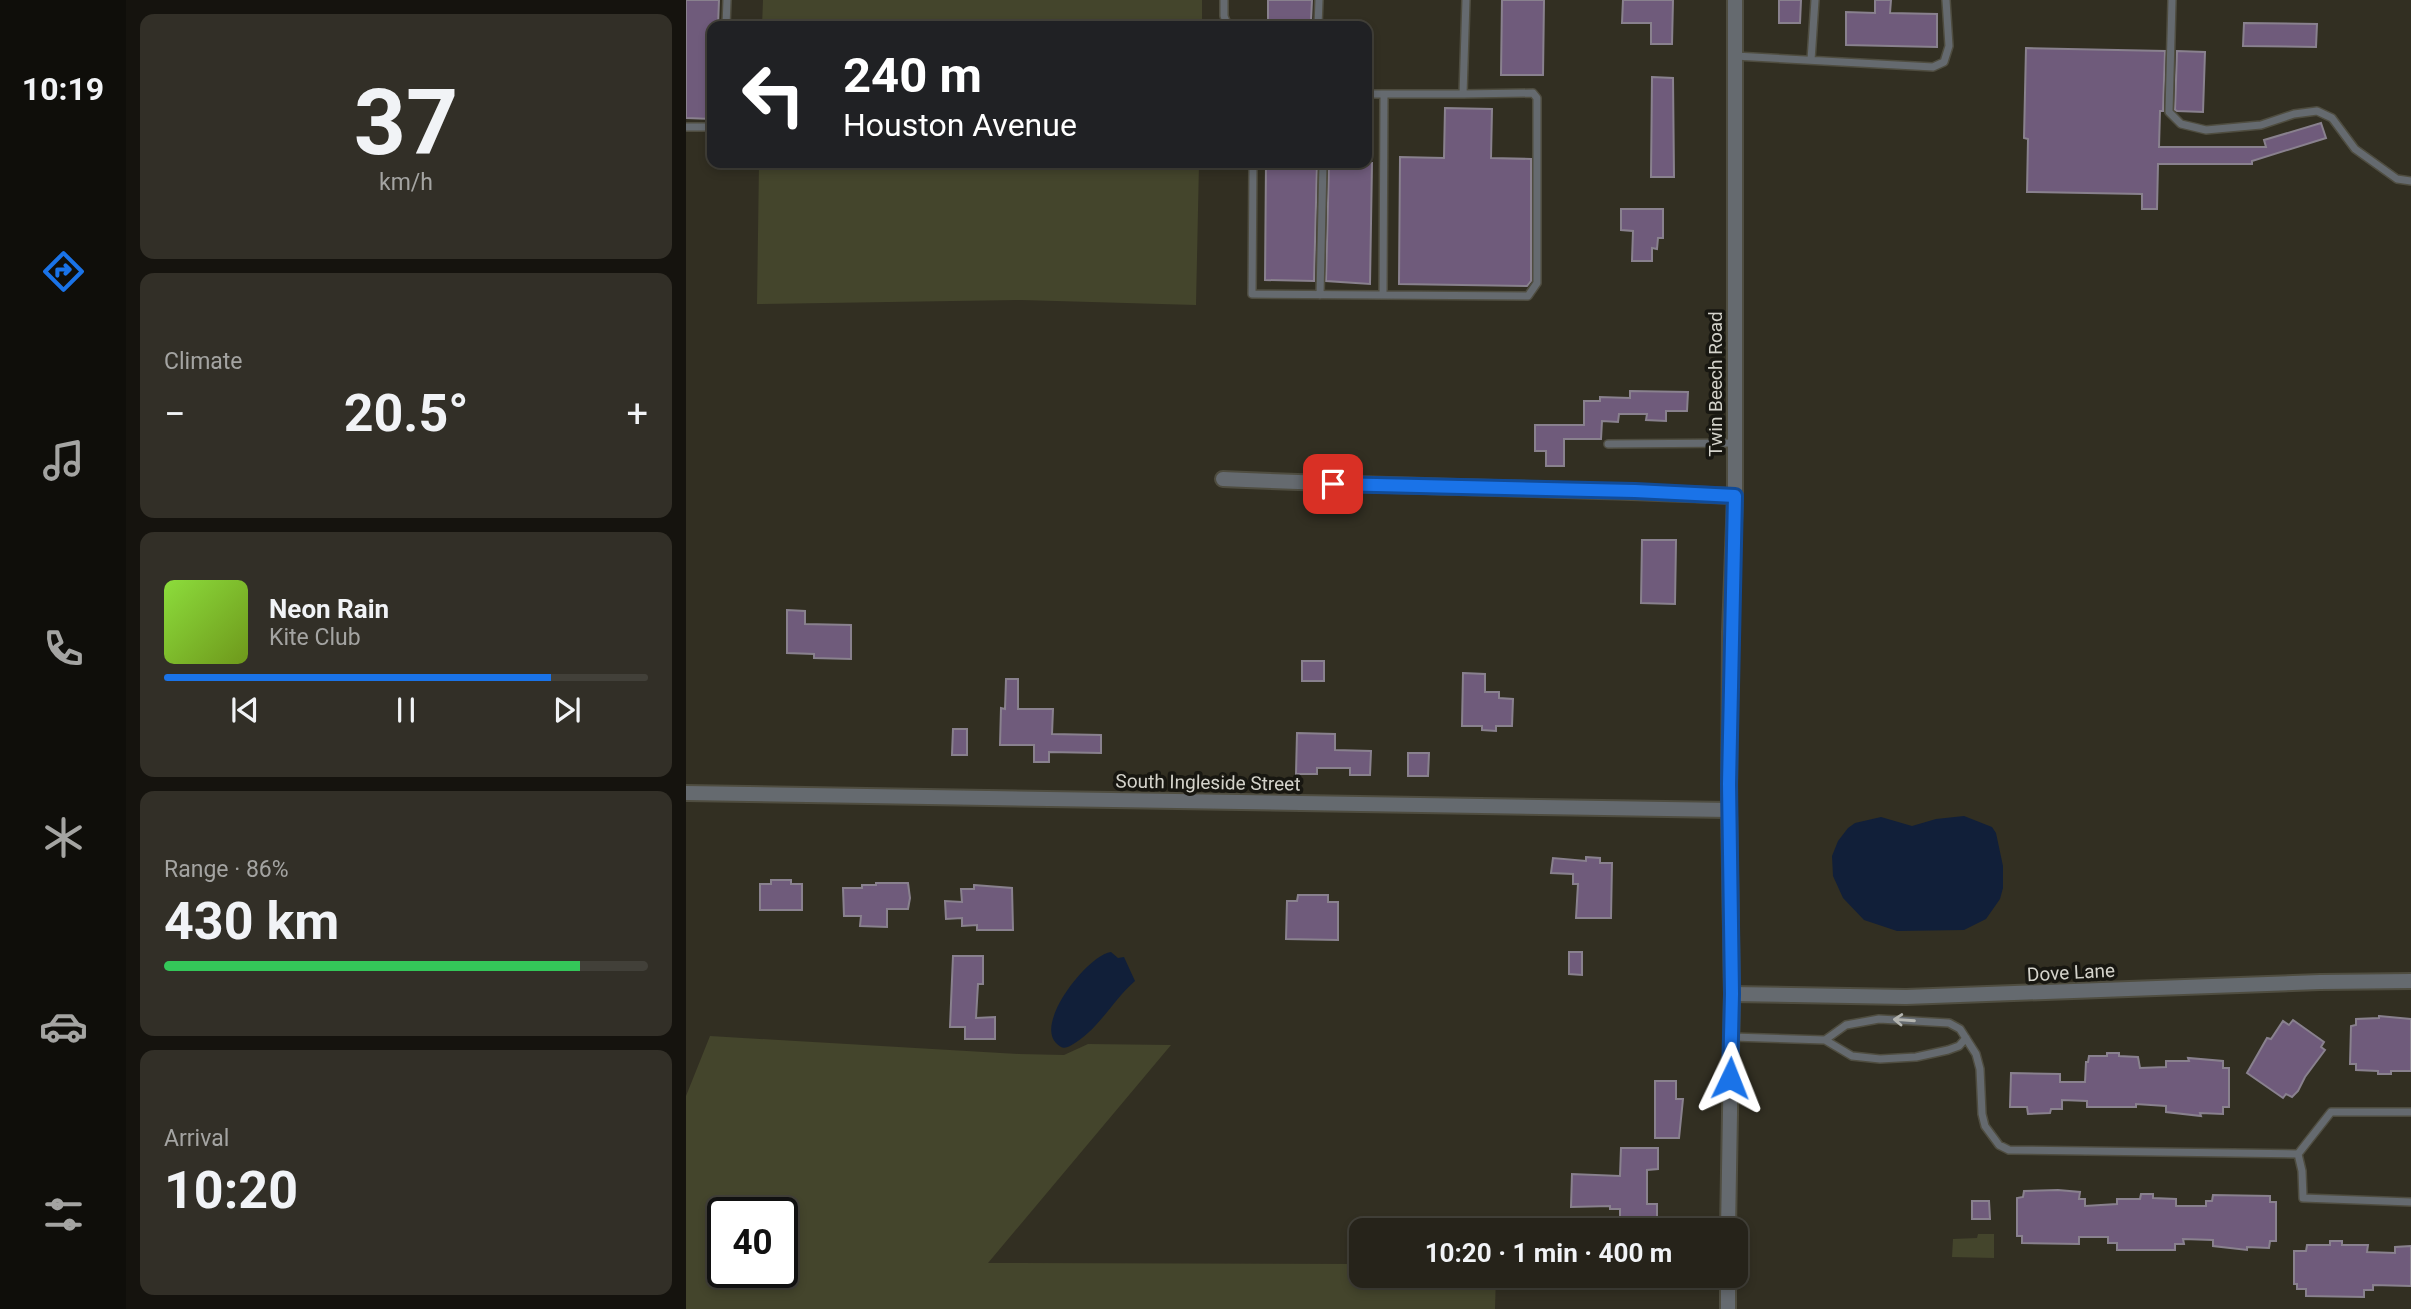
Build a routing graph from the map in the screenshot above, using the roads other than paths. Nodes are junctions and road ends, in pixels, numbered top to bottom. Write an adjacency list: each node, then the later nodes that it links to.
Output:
1 (727, 0): 9 (lane)
2 (1224, 0): 10 (lane)
3 (1319, 0): 11 (lane)
4 (1466, 0): 16 (lane)
5 (1735, 0): 12 (street, Twin Beech Road)
6 (1815, 0): 13 (lane)
7 (1946, 0): 13 (lane)
8 (2172, 0): 21 (lane)
9 (726, 21)
10 (1226, 21)
11 (1318, 21)
12 (1735, 56): 13 (lane); 24 (street, Twin Beech Road)
13 (1811, 61)
14 (1372, 94): 15 (lane)
15 (1384, 94): 16 (lane); 23 (lane)
16 (1462, 94): 23 (lane)
17 (686, 127): 18 (lane)
18 (707, 127)
19 (1253, 168): 22 (lane)
20 (1323, 168): 22 (lane)
21 (2411, 181)
22 (1320, 295): 23 (lane)
23 (1382, 295)
24 (1735, 443): 25 (lane); 27 (street, Twin Beech Road)
25 (1608, 444)
26 (1223, 479): 27 (street)
27 (1735, 496): 29 (street, Twin Beech Road)
28 (686, 793): 29 (street, South Ingleside Street)
29 (1729, 810): 31 (street, Twin Beech Road)
30 (2411, 981): 31 (street, Dove Lane)
31 (1732, 994): 32 (street, Twin Beech Road)
32 (1731, 1037): 34 (lane); 38 (street, Twin Beech Road)
33 (1966, 1038): 34 (lane); 34 (lane, one-way to 34); 36 (lane)
34 (1825, 1040)
35 (2411, 1112): 36 (lane)
36 (2298, 1154): 37 (lane)
37 (2411, 1202)
38 (1728, 1218)
39 (1728, 1288): 40 (street)
40 (1728, 1309)

